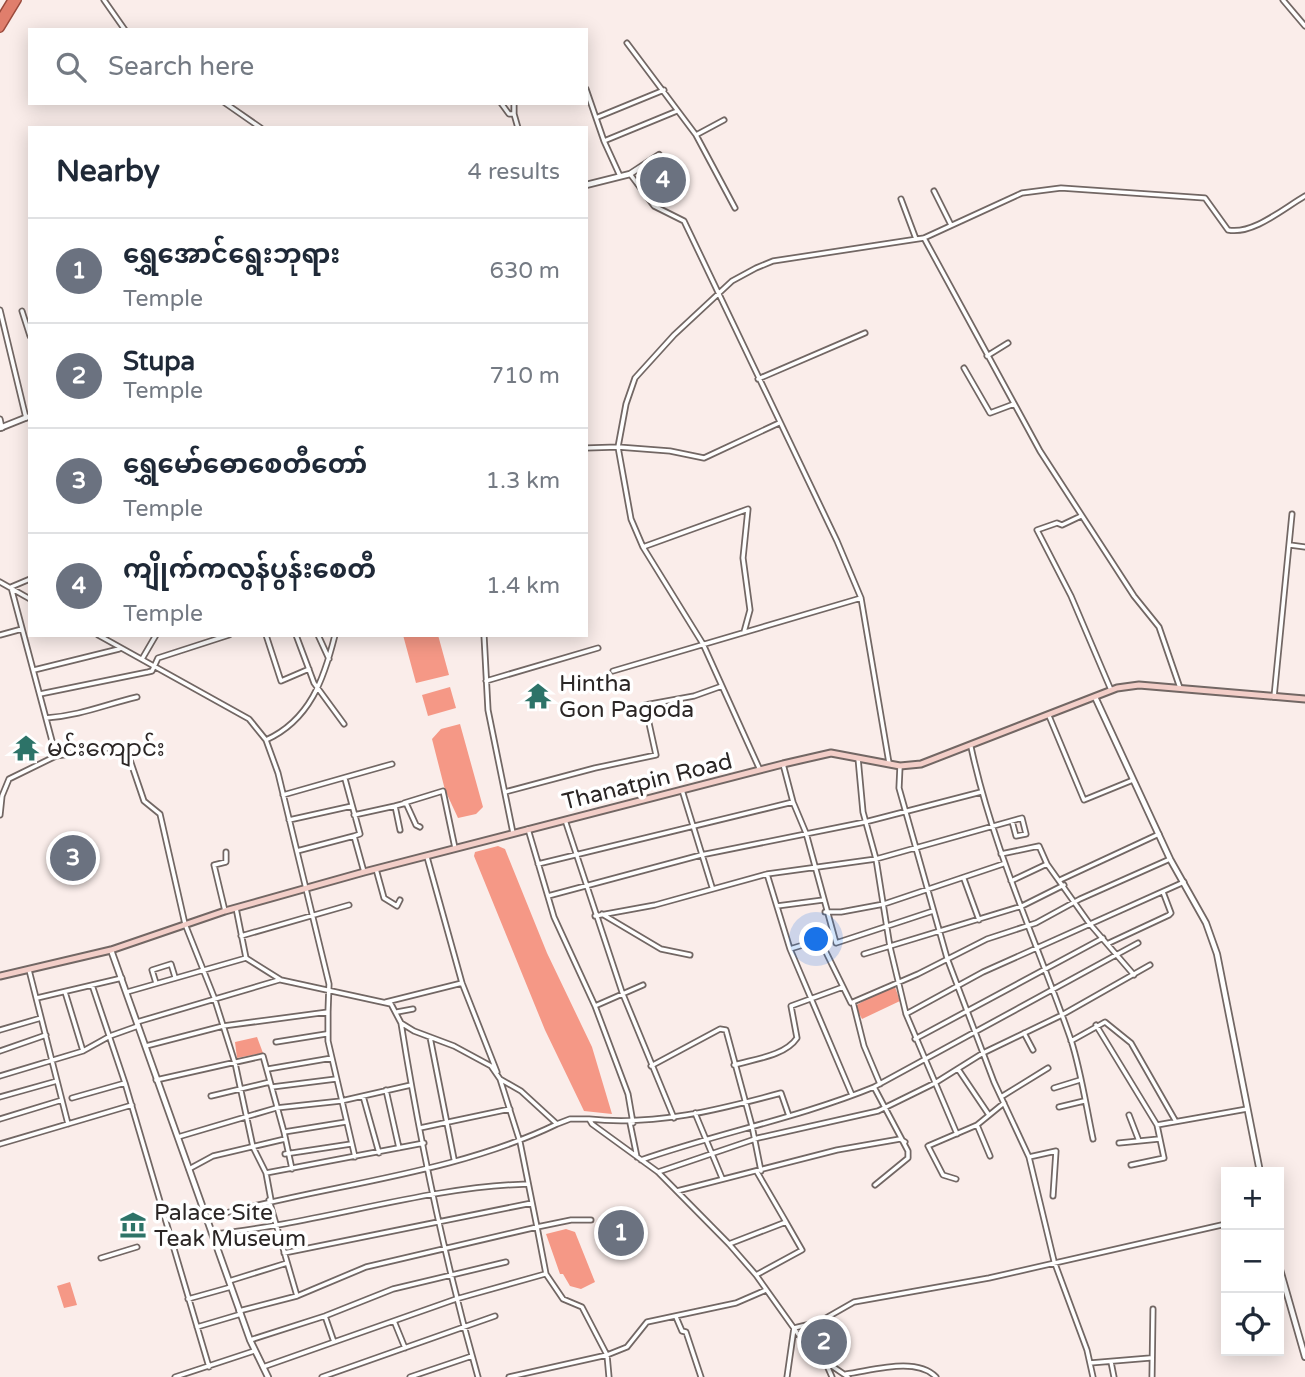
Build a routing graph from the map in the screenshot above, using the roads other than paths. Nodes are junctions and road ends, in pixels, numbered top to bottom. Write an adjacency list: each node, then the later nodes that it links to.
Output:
1 (17, 0): 4 (highway)
2 (104, 0): 8 (street)
3 (1283, 0): 6 (street)
4 (8, 4): 5 (highway); 7 (highway)
5 (0, 20)
6 (1305, 26)
7 (0, 28)
8 (124, 28)
9 (627, 43): 10 (street)
10 (664, 90): 15 (street); 17 (street)
11 (588, 94): 17 (street)
12 (228, 105): 19 (street)
13 (502, 105): 16 (street)
14 (514, 105): 16 (street)
15 (677, 111): 21 (street); 22 (street)
16 (514, 114): 20 (street)
17 (597, 117): 22 (street)
18 (724, 120): 21 (street)
19 (258, 126)
20 (517, 126)
21 (696, 135): 30 (street)
22 (604, 141): 25 (street)
23 (659, 155): 24 (street)
24 (631, 174): 25 (street); 34 (street)
25 (620, 176): 26 (street)
26 (588, 184)
27 (934, 191): 31 (street)
28 (1305, 196): 31 (street)
29 (901, 199): 33 (street)
30 (735, 208)
31 (951, 225): 32 (street)
32 (924, 238): 33 (street); 40 (street)
33 (916, 239): 34 (street)
34 (718, 295): 42 (street); 48 (street)
35 (0, 310): 44 (street)
36 (22, 311): 37 (street)
37 (28, 330)
38 (865, 333): 42 (street)
39 (1008, 343): 40 (street)
40 (987, 356): 43 (street)
41 (964, 368): 43 (street)
42 (758, 379): 46 (street)
43 (1014, 404): 51 (street)
44 (28, 417): 47 (street)
45 (0, 419): 47 (street)
46 (779, 423): 48 (street); 59 (street)
47 (1, 428)
48 (618, 447): 49 (street); 53 (street)
49 (588, 449)
50 (1292, 514): 52 (street)
51 (1082, 516): 83 (street); 84 (street)
52 (1289, 545): 54 (street); 88 (street)
53 (643, 547): 61 (street); 71 (street)
54 (1305, 547)
55 (28, 580): 57 (street)
56 (2, 584): 57 (street)
57 (11, 587): 58 (street); 60 (street)
58 (28, 598)
59 (861, 598): 61 (street); 97 (street)
60 (22, 629): 62 (street); 78 (street)
61 (744, 632): 71 (street)
62 (0, 635)
63 (101, 637): 73 (street)
64 (155, 637): 74 (street)
65 (218, 637): 76 (street)
66 (267, 637): 77 (street)
67 (297, 637): 77 (street)
68 (319, 637): 75 (street)
69 (334, 637): 75 (street)
70 (484, 637): 80 (street)
71 (703, 644): 79 (street); 81 (street)
72 (598, 648): 80 (street)
73 (119, 649): 74 (street); 78 (street)
74 (142, 659): 76 (street)
75 (329, 659): 82 (street)
76 (153, 666): 85 (street); 93 (street)
77 (309, 669): 82 (street)
78 (34, 670): 85 (street)
79 (613, 671)
80 (486, 681): 105 (street)
81 (722, 686): 101 (street); 105 (street)
82 (320, 688): 92 (street); 93 (street)
83 (1180, 689): 84 (main road, Thanatpin Road); 88 (main road, Thanatpin Road)
84 (1111, 690): 87 (main road, Thanatpin Road)
85 (40, 694): 91 (street)
86 (137, 697): 91 (street)
87 (1095, 697): 90 (main road, Thanatpin Road); 103 (street)
88 (1274, 697): 89 (main road, Thanatpin Road)
89 (1305, 699)
90 (1049, 716): 94 (main road, Thanatpin Road); 103 (street)
91 (46, 718): 95 (street)
92 (344, 724)
93 (266, 740): 107 (street)
94 (971, 747): 100 (main road, Thanatpin Road); 106 (street)
95 (56, 756): 113 (street); 172 (street)
96 (858, 756): 97 (main road, Thanatpin Road); 99 (main road, Thanatpin Road); 117 (street)
97 (890, 763): 100 (main road, Thanatpin Road)
98 (392, 764): 102 (street)
99 (783, 764): 101 (main road, Thanatpin Road); 108 (street)
100 (900, 766): 112 (street)
101 (760, 769): 104 (main road, Thanatpin Road)
102 (345, 779): 107 (street); 110 (street)
103 (1134, 780): 126 (street)
104 (682, 790): 116 (main road, Thanatpin Road); 119 (street)
105 (505, 792): 124 (street)
106 (981, 792): 112 (street); 120 (street)
107 (282, 794): 115 (street)
108 (793, 802): 119 (street); 125 (street)
109 (404, 803): 111 (street); 121 (street); 129 (street)
110 (352, 806): 114 (street); 115 (street)
111 (394, 806): 114 (street); 123 (street)
112 (906, 811): 117 (street); 128 (street)
113 (0, 815)
114 (354, 815): 127 (street)
115 (289, 820): 130 (street)
116 (565, 820): 122 (main road, Thanatpin Road); 132 (street)
117 (865, 821): 125 (street); 136 (street)
118 (1012, 821): 118 (street); 120 (street)
119 (693, 824): 132 (street); 135 (street)
120 (991, 826): 128 (street); 133 (street)
121 (421, 827)
122 (528, 829): 124 (main road, Thanatpin Road); 138 (street)
123 (400, 830)
124 (513, 833): 129 (main road, Thanatpin Road)
125 (806, 833): 135 (street); 141 (street)
126 (1159, 834): 137 (street); 146 (street)
127 (354, 836): 130 (street); 143 (street)
128 (916, 846): 136 (street); 153 (street)
129 (455, 848): 134 (main road, Thanatpin Road)
130 (297, 851): 152 (street)
131 (226, 852): 164 (street)
132 (577, 853): 138 (street); 149 (street)
133 (1000, 854): 139 (street); 140 (street)
134 (426, 855): 142 (main road, Thanatpin Road); 202 (street)
135 (701, 855): 149 (street); 151 (street)
136 (876, 859): 141 (street); 159 (street)
137 (1170, 859): 148 (street); 158 (street)
138 (538, 864): 155 (street)
139 (1003, 864): 145 (street); 147 (street)
140 (1047, 864): 146 (street); 147 (street)
141 (814, 866): 144 (street); 157 (street)
142 (376, 869): 143 (main road, Thanatpin Road); 156 (street)
143 (364, 872): 152 (main road, Thanatpin Road)
144 (767, 874): 151 (street); 161 (street)
145 (963, 879): 153 (street); 170 (street)
146 (1060, 880): 150 (street)
147 (1011, 881): 162 (street)
148 (1184, 882): 154 (street); 284 (street)
149 (586, 884): 155 (street); 169 (street)
150 (1064, 886): 158 (street); 162 (street)
151 (712, 887): 168 (street)
152 (307, 888): 163 (main road, Thanatpin Road); 167 (street)
153 (928, 888): 159 (street); 165 (street)
154 (1163, 892): 171 (street); 181 (street)
155 (548, 896): 217 (street)
156 (400, 900)
157 (822, 900): 161 (street); 166 (street)
158 (1077, 902): 171 (street); 174 (street)
159 (884, 904): 166 (street); 173 (street)
160 (349, 905): 167 (street)
161 (777, 906): 184 (street)
162 (1021, 906): 170 (street); 174 (street)
163 (236, 908): 164 (main road, Thanatpin Road); 176 (street)
164 (226, 911): 172 (main road, Thanatpin Road)
165 (933, 911): 173 (street); 175 (street)
166 (825, 912): 177 (street)
167 (314, 914): 176 (street); 207 (street)
168 (601, 914): 169 (street); 187 (street)
169 (595, 916): 211 (street)
170 (979, 920): 175 (street)
171 (1089, 923): 178 (street); 183 (street)
172 (185, 924): 185 (main road, Thanatpin Road); 193 (street)
173 (887, 926): 177 (street); 182 (street)
174 (1030, 926): 183 (street); 190 (street)
175 (939, 933): 182 (street); 190 (street)
176 (241, 936): 189 (street)
177 (832, 936): 179 (street)
178 (1103, 938): 181 (street); 194 (street)
179 (820, 940): 184 (street); 206 (street)
180 (1138, 943): 188 (street)
181 (1108, 944): 188 (street)
182 (890, 947): 186 (street); 200 (street)
183 (1038, 948): 194 (street); 205 (street)
184 (790, 949): 212 (street)
185 (111, 950): 192 (main road, Thanatpin Road); 198 (street)
186 (864, 954)
187 (690, 955)
188 (1118, 955): 195 (street); 208 (street)
189 (246, 958): 193 (street); 199 (street)
190 (947, 958): 200 (street); 205 (street)
191 (1150, 965): 195 (street)
192 (29, 969): 196 (main road, Thanatpin Road); 214 (street)
193 (204, 969): 197 (street); 213 (street)
194 (1046, 970): 208 (street); 219 (street)
195 (1134, 975): 223 (street)
196 (0, 976)
197 (175, 977): 201 (street); 201 (street)
198 (122, 978): 203 (street); 210 (street)
199 (281, 979): 207 (street); 213 (street)
200 (899, 982): 216 (street); 222 (street)
201 (156, 983): 210 (street)
202 (462, 983): 215 (street); 255 (street)
203 (92, 985): 209 (street); 234 (street)
204 (643, 985): 211 (street)
205 (958, 985): 219 (street); 222 (street)
206 (843, 987): 212 (street); 216 (street)
207 (327, 991): 215 (street); 220 (street)
208 (1054, 991): 223 (street); 230 (street)
209 (65, 992): 214 (street); 242 (street)
210 (127, 992): 226 (street)
211 (622, 992): 217 (street); 249 (street)
212 (812, 996): 248 (street); 268 (street)
213 (214, 997): 226 (street); 228 (street)
214 (37, 998): 224 (street)
215 (384, 1002): 221 (street)
216 (852, 1003): 262 (street)
217 (595, 1006): 296 (street)
218 (413, 1009): 221 (street)
219 (968, 1011): 230 (street); 236 (street)
220 (328, 1012): 228 (street); 232 (street)
221 (397, 1012): 225 (street)
222 (906, 1014): 236 (street)
223 (1060, 1016): 231 (street); 237 (street)
224 (41, 1018): 229 (street); 233 (street)
225 (401, 1023): 235 (street); 263 (street)
226 (138, 1024): 234 (street); 239 (street)
227 (1096, 1025): 237 (street); 293 (street); 300 (street)
228 (223, 1026): 239 (street); 247 (street)
229 (0, 1030)
230 (975, 1033): 243 (street); 246 (street)
231 (1024, 1033): 240 (street); 243 (street)
232 (327, 1034): 238 (street); 244 (street)
233 (46, 1035): 241 (street); 245 (street)
234 (110, 1036): 242 (street); 259 (street)
235 (429, 1036): 255 (street); 295 (street)
236 (915, 1039): 246 (street)
237 (1071, 1041): 257 (street)
238 (276, 1042)
239 (145, 1046): 256 (street)
240 (1033, 1050)
241 (0, 1051)
242 (83, 1051): 245 (street)
243 (983, 1053): 252 (street); 272 (street)
244 (332, 1058): 251 (street); 254 (street)
245 (53, 1061): 253 (street); 258 (street)
246 (925, 1061): 260 (street); 262 (street)
247 (235, 1063): 251 (street); 256 (street); 266 (street)
248 (734, 1065): 249 (street); 277 (street)
249 (651, 1066): 290 (street)
250 (1048, 1068): 272 (street)
251 (268, 1069): 261 (street)
252 (958, 1069): 260 (street); 286 (street)
253 (0, 1076)
254 (337, 1079): 261 (street); 275 (street)
255 (500, 1079): 283 (street); 297 (street)
256 (156, 1080): 305 (street)
257 (1080, 1080): 265 (street); 276 (street)
258 (57, 1081): 271 (street); 274 (street)
259 (125, 1083): 273 (street); 279 (street)
260 (935, 1083): 282 (street); 304 (street)
261 (271, 1084): 266 (street); 281 (street)
262 (880, 1084): 264 (street)
263 (411, 1085): 267 (street); 302 (street)
264 (874, 1087): 268 (street); 282 (street)
265 (1054, 1088)
266 (240, 1090): 269 (street); 289 (street)
267 (386, 1090): 270 (street); 319 (street)
268 (852, 1095): 288 (street)
269 (211, 1096)
270 (363, 1096): 275 (street); 320 (street)
271 (0, 1097)
272 (1001, 1097): 278 (street)
273 (72, 1098)
274 (62, 1100): 291 (street); 298 (street)
275 (341, 1101): 281 (street); 294 (street)
276 (1085, 1101): 280 (street); 309 (street)
277 (745, 1102): 285 (street); 288 (street); 301 (street)
278 (1004, 1103): 286 (street); 325 (street)
279 (132, 1105): 298 (street); 369 (street)
280 (1059, 1107)
281 (276, 1108): 289 (street); 303 (street)
282 (885, 1108): 308 (street); 313 (street)
283 (510, 1109): 295 (street); 312 (street)
284 (1247, 1109): 293 (street); 330 (street)
285 (695, 1113): 290 (street); 306 (street)
286 (989, 1115): 299 (street)
287 (1129, 1115): 311 (street)
288 (789, 1116): 301 (street)
289 (247, 1118): 305 (street); 318 (street)
290 (674, 1118): 296 (street)
291 (0, 1119)
292 (589, 1119): 296 (street); 297 (street); 327 (street)
293 (1176, 1121): 300 (street)
294 (346, 1122): 303 (street); 317 (street)
295 (447, 1122): 302 (street); 326 (street)
296 (631, 1123): 327 (street)
297 (557, 1124): 312 (street)
298 (68, 1125): 316 (street)
299 (977, 1125): 304 (street); 323 (street)
300 (1157, 1125): 310 (street)
301 (752, 1126): 306 (street); 308 (street)
302 (420, 1128): 314 (street)
303 (284, 1132): 307 (street)
304 (957, 1135): 337 (street)
305 (177, 1137): 331 (street)
306 (704, 1138): 321 (street); 327 (street)
307 (285, 1139): 318 (street); 322 (street)
308 (754, 1139): 321 (street); 334 (street)
309 (1093, 1139)
310 (1159, 1139): 311 (street); 328 (street)
311 (1139, 1141): 315 (street)
312 (520, 1142): 326 (street); 338 (street)
313 (905, 1142): 334 (street); 339 (street)
314 (424, 1143): 319 (street); 329 (street)
315 (1119, 1143)
316 (0, 1144)
317 (351, 1144): 322 (street); 324 (street)
318 (253, 1147): 331 (street); 335 (street)
319 (399, 1148): 320 (street)
320 (379, 1153): 324 (street)
321 (710, 1153): 333 (street); 336 (street)
322 (286, 1154): 332 (street)
323 (990, 1156)
324 (355, 1157): 332 (street)
325 (1029, 1157): 342 (street); 358 (street)
326 (454, 1159): 329 (street)
327 (639, 1159): 333 (street)
328 (1131, 1165)
329 (429, 1167): 341 (street); 343 (street)
330 (1259, 1167)
331 (189, 1169): 345 (street)
332 (292, 1169): 335 (street)
333 (658, 1172): 340 (street)
334 (759, 1172): 336 (street); 348 (street)
335 (266, 1173): 343 (street)
336 (722, 1178): 340 (street)
337 (956, 1179)
338 (528, 1184): 341 (street); 344 (street)
339 (875, 1185)
340 (677, 1191): 353 (street)
341 (435, 1195): 347 (street); 350 (street)
342 (1053, 1196)
343 (270, 1200): 345 (street); 350 (street)
344 (532, 1203): 347 (street); 351 (street)
345 (207, 1218): 352 (street)
346 (591, 1220): 351 (street)
347 (441, 1221): 355 (street); 356 (street)
348 (786, 1222): 353 (street); 363 (street)
349 (1221, 1225): 358 (street)
350 (275, 1226): 352 (street); 356 (street)
351 (537, 1227): 355 (street); 361 (street)
352 (213, 1234): 364 (street)
353 (729, 1244): 363 (street)
354 (137, 1247): 357 (street)
355 (446, 1248): 362 (street); 368 (street)
356 (284, 1253): 359 (street)
357 (101, 1258)
358 (1054, 1261): 379 (street); 391 (street)
359 (287, 1262): 364 (street); 368 (street)
360 (506, 1262): 362 (street)
361 (545, 1274): 370 (street); 385 (street)
362 (451, 1275): 370 (street); 373 (street)
363 (756, 1275): 367 (street)
364 (229, 1281): 366 (street)
365 (1284, 1283): 383 (street)
366 (231, 1287): 369 (street); 372 (street)
367 (767, 1290): 375 (street); 379 (street)
368 (296, 1296): 372 (street)
369 (188, 1299): 377 (street)
370 (456, 1299): 376 (street); 378 (street)
371 (1153, 1309): 388 (street)
372 (240, 1313): 377 (street); 380 (street)
373 (325, 1316): 380 (street); 381 (street)
374 (495, 1316): 378 (street)
375 (676, 1317): 385 (street); 402 (street)
376 (394, 1321): 381 (street); 382 (street)
377 (197, 1327): 392 (street)
378 (463, 1327): 382 (street); 386 (street)
379 (794, 1328): 389 (street); 403 (street)
380 (250, 1340): 384 (street)
381 (334, 1342): 393 (street)
382 (405, 1348): 397 (street)
383 (1303, 1349): 387 (street)
384 (254, 1351): 392 (street); 393 (street)
385 (607, 1355): 400 (street); 401 (street)
386 (472, 1356): 398 (street); 399 (street)
387 (1305, 1357)
388 (1151, 1358): 390 (street); 408 (street)
389 (825, 1361): 394 (street); 404 (street)
390 (1111, 1362): 391 (street); 407 (street)
391 (1090, 1363): 406 (street)
392 (209, 1367): 395 (street)
393 (261, 1367): 396 (street)
394 (847, 1376): 405 (street)
395 (175, 1377)
396 (268, 1377)
397 (323, 1377)
398 (410, 1377)
399 (478, 1377)
400 (509, 1377)
401 (609, 1377)
402 (701, 1377)
403 (787, 1377)
404 (832, 1377)
405 (936, 1377)
406 (1093, 1377)
407 (1114, 1377)
408 (1152, 1377)

